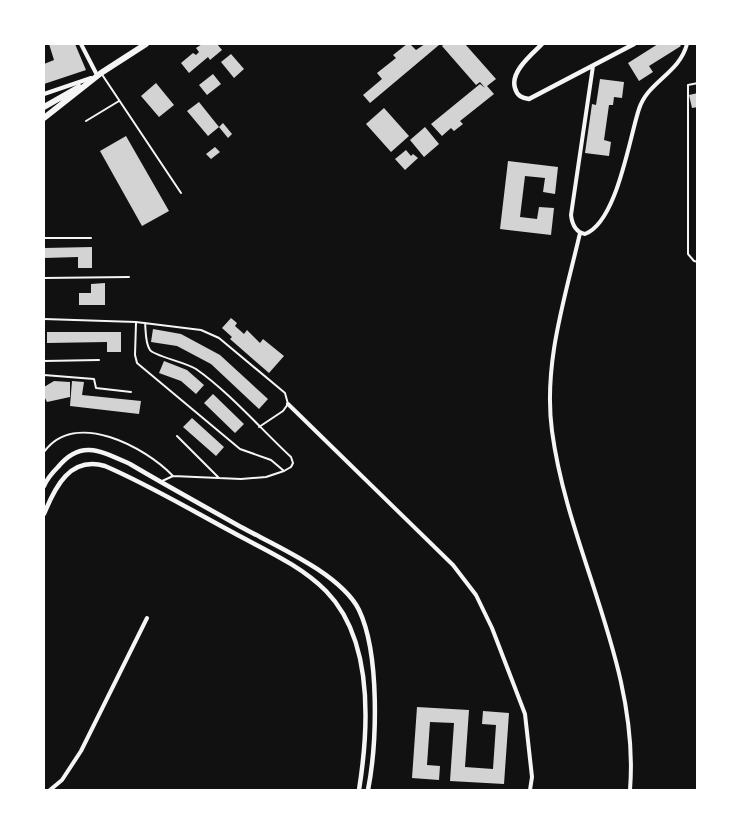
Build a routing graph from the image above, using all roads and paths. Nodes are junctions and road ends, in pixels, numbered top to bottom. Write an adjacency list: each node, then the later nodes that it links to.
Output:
1 (81, 44): 7 (street)
2 (146, 44): 7 (main road)
3 (542, 44): 6 (street)
4 (634, 44): 6 (street)
5 (687, 44): 15 (street)
6 (593, 65): 15 (street)
7 (100, 75): 9 (street); 10 (lane); 11 (main road); 12 (main road)
8 (698, 83): 18 (lane)
9 (44, 94)
10 (119, 101): 13 (lane); 14 (lane)
11 (44, 107)
12 (44, 118)
13 (86, 121)
14 (181, 193)
15 (580, 233): 43 (street)
16 (44, 238): 17 (lane)
17 (91, 238)
18 (698, 262)
19 (129, 277): 20 (lane)
20 (44, 278)
21 (44, 319): 22 (lane)
22 (136, 322): 23 (lane); 32 (lane)
23 (145, 323): 28 (lane); 29 (lane)
24 (99, 360): 25 (lane)
25 (44, 361)
26 (44, 375): 27 (lane)
27 (130, 392)
28 (288, 404): 29 (lane); 42 (street)
29 (258, 427): 32 (lane)
30 (177, 436): 34 (lane)
31 (44, 452): 33 (lane)
32 (284, 471): 34 (lane)
33 (173, 476): 34 (lane); 35 (lane)
34 (219, 478)
35 (160, 482): 36 (street); 41 (street)
36 (44, 486)
37 (44, 514): 40 (street)
38 (147, 618): 39 (street)
39 (51, 790)
40 (359, 790)
41 (368, 790)
42 (530, 790)
43 (630, 790)

